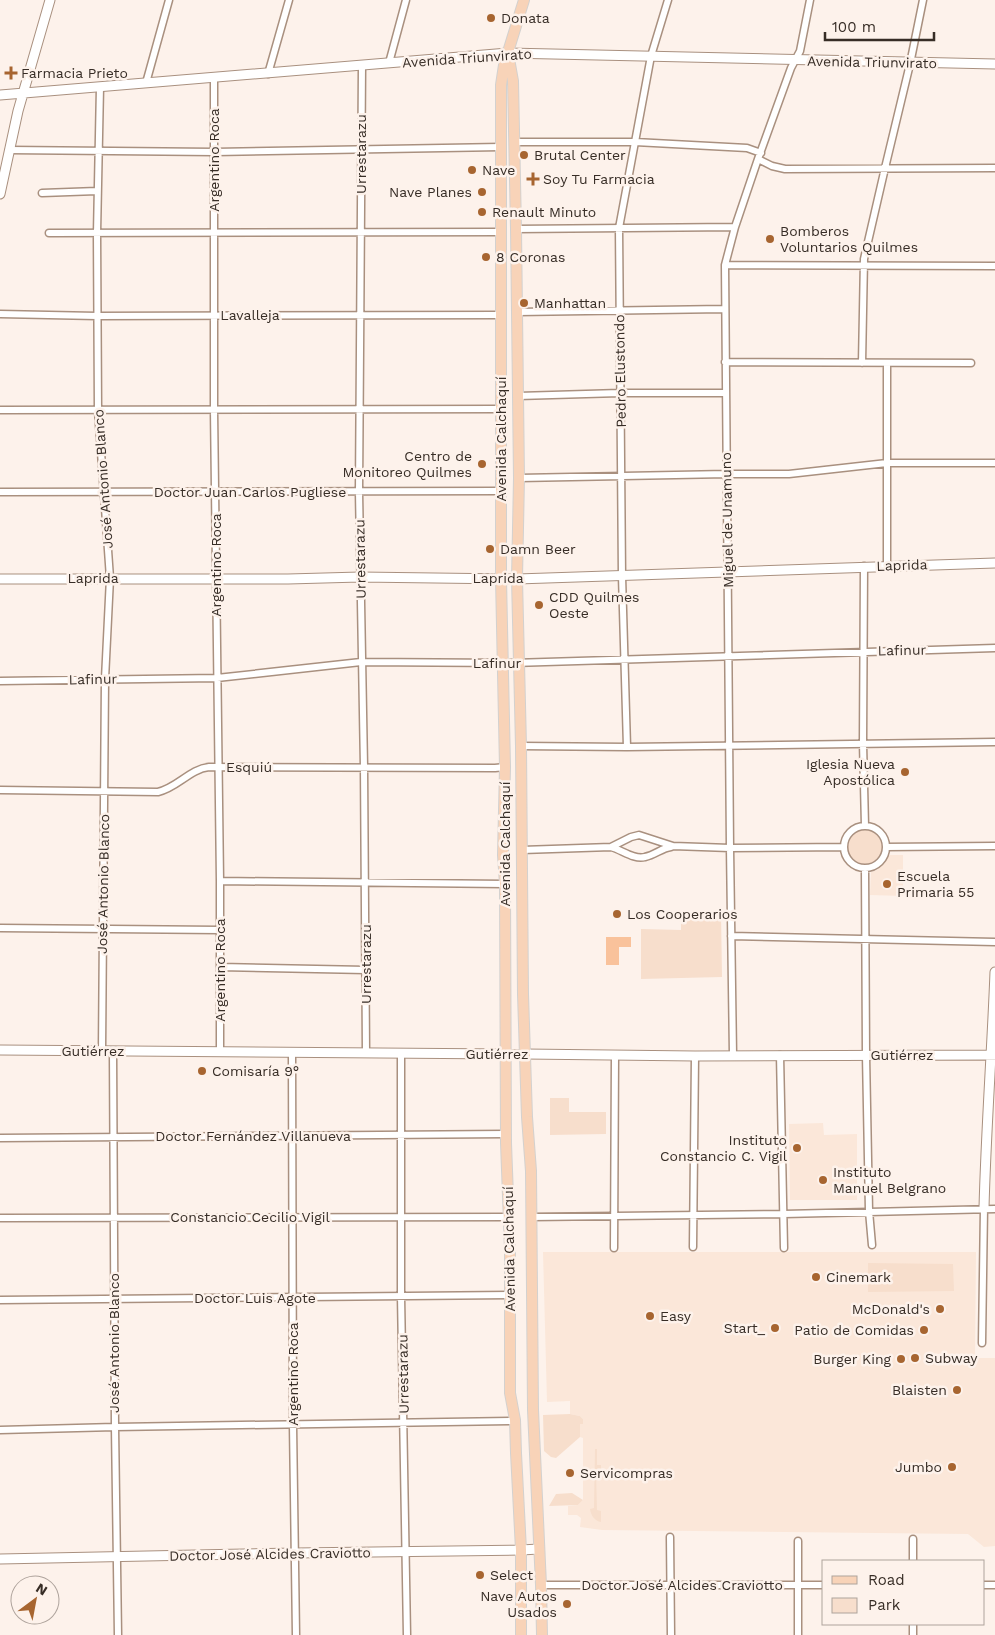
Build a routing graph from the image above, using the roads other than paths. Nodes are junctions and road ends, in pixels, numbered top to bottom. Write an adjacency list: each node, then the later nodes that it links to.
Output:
1 (50, 0): 20 (street)
2 (169, 0): 18 (street)
3 (289, 0): 16 (street)
4 (406, 0): 12 (street)
5 (524, 0): 9 (main road, Avenida Calchaquí)
6 (668, 0): 10 (street, Pedro Elustondo)
7 (810, 0): 11 (street, Miguel de Unamuno)
8 (923, 0): 13 (street)
9 (508, 53): 10 (street, Avenida Triunvirato); 12 (street, Avenida Triunvirato); 22 (main road, Avenida Calchaquí); 24 (main road, Avenida Calchaquí)
10 (651, 56): 11 (street, Avenida Triunvirato); 23 (street, Pedro Elustondo)
11 (795, 60): 13 (street, Avenida Triunvirato); 29 (street, Miguel de Unamuno)
12 (389, 63): 15 (street, Avenida Triunvirato)
13 (910, 64): 14 (street, Avenida Triunvirato); 30 (street)
14 (995, 64)
15 (362, 66): 16 (street, Avenida Triunvirato); 26 (street, Urrestarazu)
16 (268, 74): 17 (street, Avenida Triunvirato)
17 (214, 78): 18 (street, Avenida Triunvirato); 28 (street, Argentino Roca)
18 (146, 84): 19 (street, Avenida Triunvirato)
19 (100, 87): 20 (street, Avenida Triunvirato); 27 (street, José Antonio Blanco)
20 (24, 94): 21 (street, Avenida Triunvirato); 25 (street)
21 (0, 95)
22 (514, 142): 23 (street); 38 (main road, Avenida Calchaquí)
23 (635, 142): 29 (street); 37 (street, Pedro Elustondo)
24 (501, 147): 26 (street); 39 (main road, Avenida Calchaquí)
25 (10, 150): 27 (street); 32 (street)
26 (360, 150): 28 (street); 43 (street, Urrestarazu)
27 (98, 152): 28 (street); 33 (street, José Antonio Blanco)
28 (215, 152): 42 (street, Argentino Roca)
29 (759, 156): 30 (street); 36 (street, Miguel de Unamuno)
30 (885, 168): 31 (street); 45 (street)
31 (995, 168)
32 (2, 178): 35 (street)
33 (97, 192): 34 (street); 41 (street, José Antonio Blanco)
34 (42, 193)
35 (0, 194)
36 (735, 227): 37 (street); 44 (street, Miguel de Unamuno)
37 (619, 228): 38 (street); 48 (street, Pedro Elustondo)
38 (516, 229): 49 (main road, Avenida Calchaquí)
39 (500, 232): 43 (street); 52 (main road, Avenida Calchaquí)
40 (49, 233): 41 (street)
41 (97, 233): 42 (street); 53 (street, José Antonio Blanco)
42 (213, 233): 43 (street); 51 (street, Argentino Roca)
43 (360, 233): 54 (street, Urrestarazu)
44 (725, 265): 45 (street); 47 (street, Miguel de Unamuno)
45 (863, 266): 46 (street); 56 (street)
46 (995, 266)
47 (724, 309): 48 (street); 55 (street, Miguel de Unamuno)
48 (619, 311): 49 (street); 59 (street, Pedro Elustondo)
49 (517, 312): 61 (main road, Avenida Calchaquí)
50 (0, 314): 53 (street, Lavalleja)
51 (214, 315): 53 (street, Lavalleja); 54 (street, Lavalleja); 65 (street, Argentino Roca)
52 (501, 315): 54 (street, Lavalleja); 62 (main road, Avenida Calchaquí)
53 (97, 316): 64 (street, José Antonio Blanco)
54 (360, 316): 66 (street, Urrestarazu)
55 (725, 362): 56 (street); 60 (street, Miguel de Unamuno)
56 (862, 363): 57 (street)
57 (888, 363): 58 (street); 67 (street)
58 (971, 363)
59 (620, 393): 60 (street); 61 (street); 70 (street, Pedro Elustondo)
60 (726, 393): 69 (street, Miguel de Unamuno)
61 (518, 396): 71 (main road, Avenida Calchaquí)
62 (500, 409): 66 (street); 73 (main road, Avenida Calchaquí)
63 (0, 410): 64 (street)
64 (98, 410): 65 (street); 72 (street, José Antonio Blanco)
65 (214, 410): 66 (street); 75 (street, Argentino Roca)
66 (359, 410): 76 (street, Urrestarazu)
67 (887, 463): 68 (street); 69 (street); 79 (street)
68 (995, 463)
69 (727, 474): 70 (street); 80 (street, Miguel de Unamuno)
70 (621, 476): 71 (street); 81 (street, Pedro Elustondo)
71 (519, 478): 87 (main road, Avenida Calchaquí)
72 (103, 491): 74 (street, Doctor Juan Carlos Pugliese); 75 (street, Doctor Juan Carlos Pugliese); 84 (street, José Antonio Blanco)
73 (501, 491): 76 (street, Doctor Juan Carlos Pugliese); 86 (main road, Avenida Calchaquí)
74 (0, 492)
75 (216, 492): 76 (street, Doctor Juan Carlos Pugliese); 85 (street, Argentino Roca)
76 (359, 492): 82 (street, Urrestarazu)
77 (995, 563): 79 (street, Laprida)
78 (864, 566): 79 (street, Laprida); 80 (street, Laprida); 89 (street)
79 (887, 566)
80 (728, 572): 81 (street, Laprida); 90 (street, Miguel de Unamuno)
81 (622, 576): 87 (street, Laprida); 91 (street, Pedro Elustondo)
82 (360, 577): 85 (street, Laprida); 86 (street, Laprida); 92 (street, Urrestarazu)
83 (0, 578): 84 (street, Laprida)
84 (110, 578): 85 (street, Laprida); 96 (street, José Antonio Blanco)
85 (216, 578): 95 (street, Argentino Roca)
86 (501, 579): 87 (street, Laprida); 93 (main road, Avenida Calchaquí)
87 (517, 579): 94 (main road, Avenida Calchaquí)
88 (995, 648): 89 (street, Lafinur)
89 (864, 651): 90 (street, Lafinur); 100 (street)
90 (729, 657): 91 (street, Lafinur); 99 (street, Miguel de Unamuno)
91 (624, 659): 94 (street, Lafinur); 102 (street, Pedro Elustondo)
92 (361, 662): 93 (street, Lafinur); 95 (street, Lafinur); 104 (street, Urrestarazu)
93 (503, 663): 94 (street, Lafinur); 105 (main road, Avenida Calchaquí)
94 (520, 663): 101 (main road, Avenida Calchaquí)
95 (217, 678): 96 (street, Lafinur); 103 (street, Argentino Roca)
96 (106, 679): 97 (street, Lafinur); 107 (street, José Antonio Blanco)
97 (0, 681)
98 (995, 742): 100 (street)
99 (730, 744): 100 (street); 102 (street); 114 (street, Miguel de Unamuno)
100 (863, 744): 108 (street)
101 (521, 746): 102 (street); 115 (main road, Avenida Calchaquí)
102 (627, 746)
103 (218, 767): 104 (street, Esquiú); 107 (street, Esquiú); 117 (street, Argentino Roca)
104 (364, 767): 105 (street, Esquiú); 118 (street, Urrestarazu)
105 (500, 768): 119 (main road, Avenida Calchaquí)
106 (0, 790): 107 (street, Esquiú)
107 (104, 790): 121 (street, José Antonio Blanco)
108 (865, 826): 110 (street); 113 (street)
109 (673, 846): 112 (street); 112 (street); 114 (street)
110 (886, 846): 111 (street); 116 (street)
111 (995, 846)
112 (611, 847): 115 (street)
113 (844, 847): 114 (street); 116 (street)
114 (730, 848): 123 (street, Miguel de Unamuno)
115 (522, 850): 137 (main road, Avenida Calchaquí)
116 (865, 868): 124 (street)
117 (220, 881): 118 (street); 122 (street, Argentino Roca)
118 (365, 883): 119 (street); 127 (street, Urrestarazu)
119 (505, 884): 136 (main road, Avenida Calchaquí)
120 (0, 928): 121 (street)
121 (103, 929): 122 (street); 130 (street, José Antonio Blanco)
122 (220, 930): 126 (street, Argentino Roca)
123 (732, 936): 124 (street); 139 (street, Miguel de Unamuno)
124 (864, 939): 125 (street); 141 (street)
125 (995, 942)
126 (220, 967): 127 (street); 132 (street, Argentino Roca)
127 (366, 970): 134 (street, Urrestarazu)
128 (995, 972): 142 (street)
129 (0, 1050): 130 (street, Gutiérrez)
130 (102, 1051): 131 (street, Gutiérrez)
131 (113, 1051): 132 (street, Gutiérrez); 148 (street, José Antonio Blanco)
132 (220, 1052): 133 (street, Gutiérrez)
133 (292, 1053): 134 (street, Gutiérrez); 146 (street, Argentino Roca)
134 (366, 1053): 135 (street, Gutiérrez)
135 (401, 1054): 136 (street, Gutiérrez); 147 (street, Urrestarazu)
136 (506, 1054): 137 (street, Gutiérrez); 145 (main road, Avenida Calchaquí)
137 (525, 1054): 138 (street, Gutiérrez); 160 (main road, Avenida Calchaquí)
138 (615, 1055): 143 (street, Gutiérrez); 156 (street)
139 (734, 1055): 140 (street, Gutiérrez); 143 (street, Gutiérrez)
140 (780, 1055): 141 (street, Gutiérrez); 153 (street)
141 (866, 1055): 142 (street, Gutiérrez); 152 (street)
142 (993, 1055): 144 (street)
143 (696, 1056): 154 (street)
144 (991, 1121): 150 (street)
145 (506, 1134): 147 (street, Doctor Fernández Villanueva); 159 (main road, Avenida Calchaquí)
146 (292, 1136): 147 (street, Doctor Fernández Villanueva); 148 (street, Doctor Fernández Villanueva); 158 (street, Argentino Roca)
147 (401, 1136): 155 (street, Urrestarazu)
148 (114, 1137): 149 (street, Doctor Fernández Villanueva); 157 (street, José Antonio Blanco)
149 (0, 1138)
150 (984, 1208): 151 (street); 152 (street); 171 (street)
151 (995, 1209)
152 (869, 1211): 153 (street); 162 (street)
153 (784, 1214): 154 (street); 165 (street)
154 (694, 1215): 156 (street); 163 (street)
155 (401, 1216): 158 (street, Constancio Cecilio Vigil); 159 (street, Constancio Cecilio Vigil); 166 (street, Urrestarazu)
156 (614, 1216): 160 (street); 164 (street)
157 (114, 1217): 158 (street, Constancio Cecilio Vigil); 161 (street, Constancio Cecilio Vigil); 168 (street, José Antonio Blanco)
158 (291, 1217): 169 (street, Argentino Roca)
159 (505, 1217): 167 (main road, Avenida Calchaquí)
160 (531, 1217): 178 (main road, Avenida Calchaquí)
161 (0, 1218)
162 (872, 1245)
163 (693, 1247)
164 (614, 1248)
165 (784, 1248)
166 (401, 1296): 167 (street, Doctor Luis Agote); 169 (street, Doctor Luis Agote); 174 (street, Urrestarazu)
167 (510, 1296): 172 (main road, Avenida Calchaquí)
168 (114, 1298): 169 (street, Doctor Luis Agote); 170 (street, Doctor Luis Agote); 176 (street, José Antonio Blanco)
169 (292, 1298): 175 (street, Argentino Roca)
170 (0, 1300)
171 (982, 1343)
172 (510, 1393): 173 (main road); 179 (main road, Avenida Calchaquí)
173 (507, 1421): 174 (street); 179 (main road)
174 (404, 1423): 175 (street); 185 (street, Urrestarazu)
175 (293, 1425): 176 (street); 186 (street, Argentino Roca)
176 (115, 1427): 177 (street); 187 (street, José Antonio Blanco)
177 (0, 1430)
178 (538, 1509): 179 (main road); 183 (main road, Avenida Calchaquí)
179 (518, 1510): 184 (main road, Avenida Calchaquí)
180 (670, 1537): 192 (street)
181 (913, 1539): 189 (street)
182 (798, 1541): 193 (street)
183 (539, 1549): 184 (street, Doctor José Alcides Craviotto); 190 (main road, Avenida Calchaquí)
184 (521, 1550): 185 (street, Doctor José Alcides Craviotto); 194 (main road, Avenida Calchaquí)
185 (406, 1552): 186 (street, Doctor José Alcides Craviotto); 197 (street, Urrestarazu)
186 (295, 1553): 187 (street, Doctor José Alcides Craviotto); 196 (street, Argentino Roca)
187 (118, 1557): 188 (street, Doctor José Alcides Craviotto); 195 (street, José Antonio Blanco)
188 (0, 1560)
189 (913, 1560)
190 (541, 1585): 192 (street, Doctor José Alcides Craviotto); 200 (main road, Avenida Calchaquí)
191 (822, 1585): 193 (street, Doctor José Alcides Craviotto)
192 (671, 1586): 193 (street, Doctor José Alcides Craviotto); 201 (street)
193 (797, 1586): 202 (street)
194 (521, 1604): 198 (main road, Avenida Calchaquí); 199 (main road)
195 (118, 1635)
196 (296, 1635)
197 (407, 1635)
198 (521, 1635)
199 (526, 1635)
200 (542, 1635)
201 (671, 1635)
202 (798, 1635)

